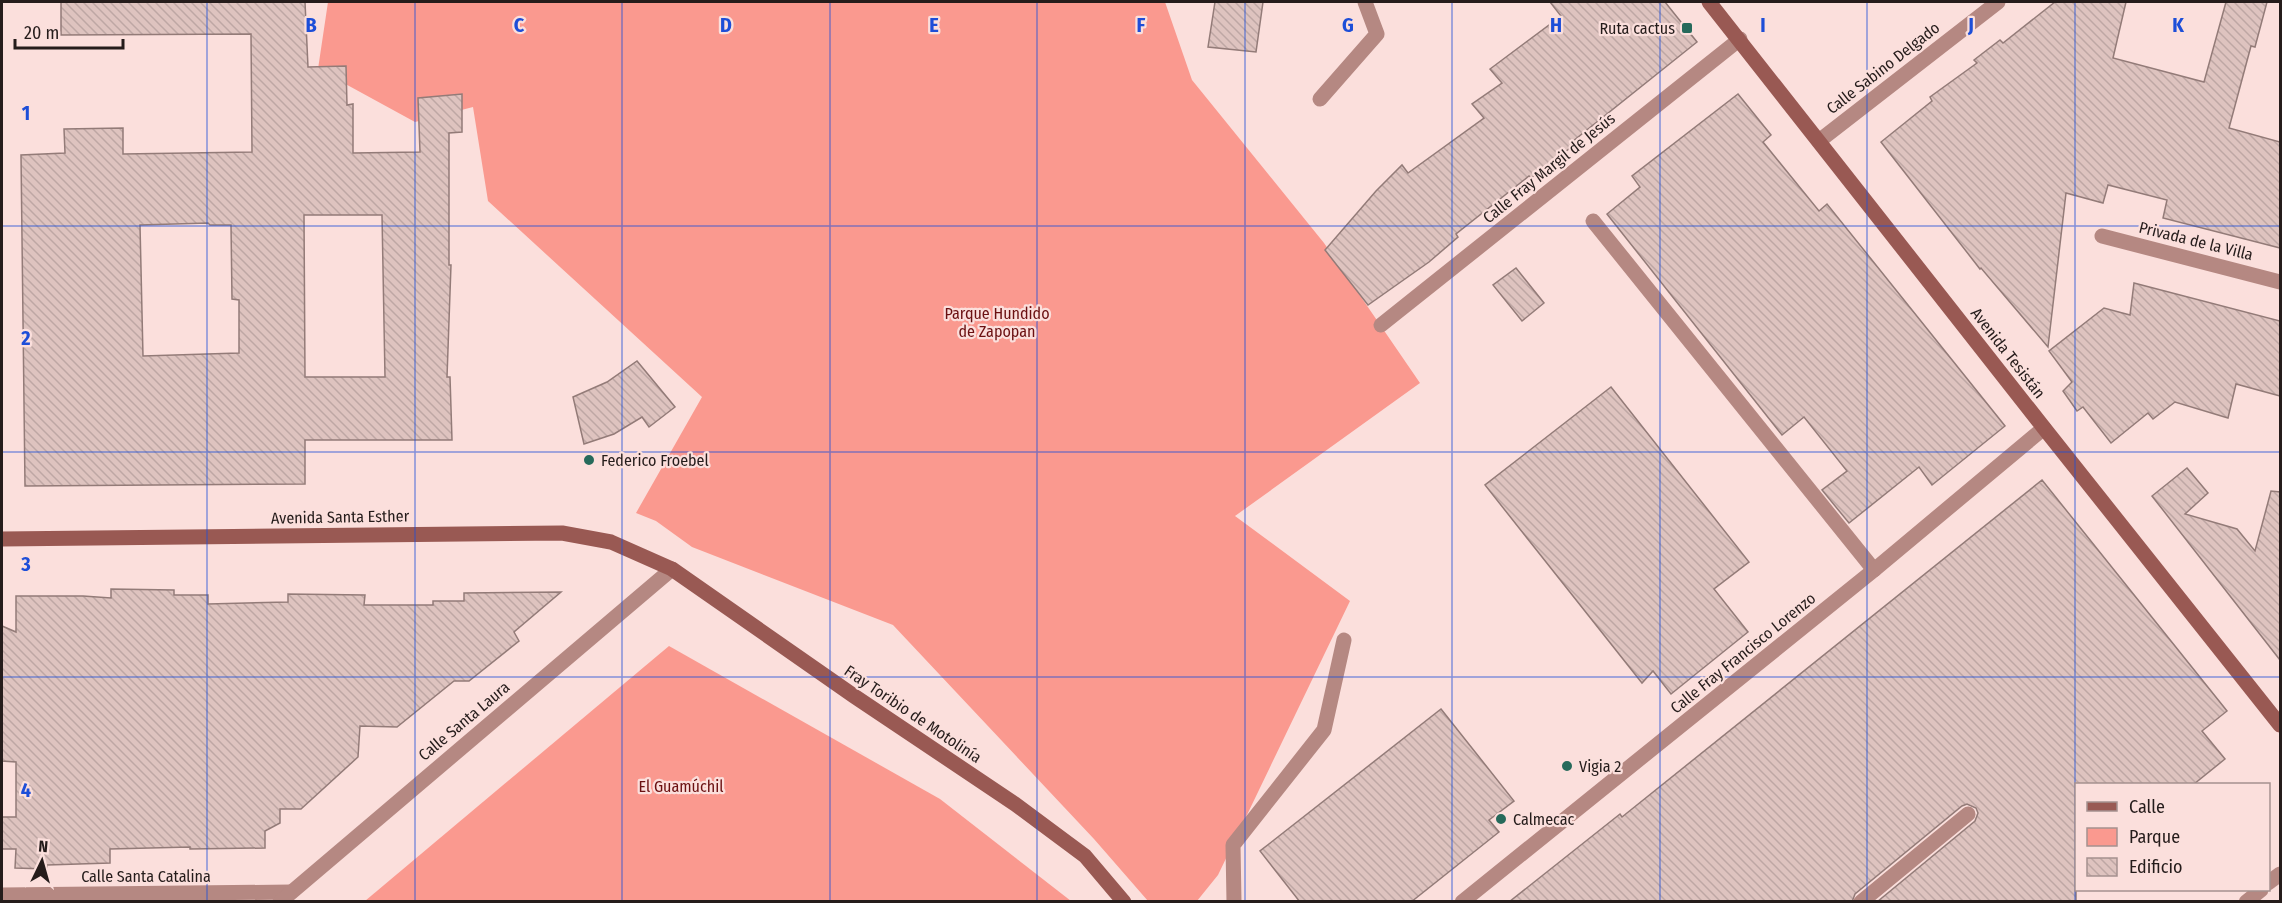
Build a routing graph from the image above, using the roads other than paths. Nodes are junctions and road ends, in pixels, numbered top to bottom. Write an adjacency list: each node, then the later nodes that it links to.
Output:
1 (1365, 2): 5 (street)
2 (1709, 2): 4 (street, Avenida Tesistán)
3 (1998, 2): 6 (street, Calle Sabino Delgado)
4 (1740, 39): 6 (street, Avenida Tesistán); 10 (street, Calle Fray Margil de Jesús)
5 (1320, 99)
6 (1819, 141): 11 (street, Avenida Tesistán)
7 (1593, 221): 14 (street)
8 (2102, 236): 9 (street, Privada de la Villa)
9 (2280, 282)
10 (1381, 325)
11 (2044, 428): 14 (street, Calle Fray Francisco Lorenzo); 16 (street, Avenida Tesistán)
12 (2, 538): 13 (street, Avenida Santa Esther)
13 (672, 569): 20 (street, Calle Santa Laura); 21 (street, Fray Toribio de Motolinía)
14 (1874, 570): 23 (street, Calle Fray Francisco Lorenzo)
15 (1344, 640): 22 (street)
16 (2280, 725)
17 (1968, 814): 24 (street)
18 (2260, 891): 25 (street)
19 (2, 895): 20 (street, Calle Santa Catalina)
20 (285, 897)
21 (1124, 902)
22 (1234, 902)
23 (1462, 902)
24 (1861, 902)
25 (2246, 902)

